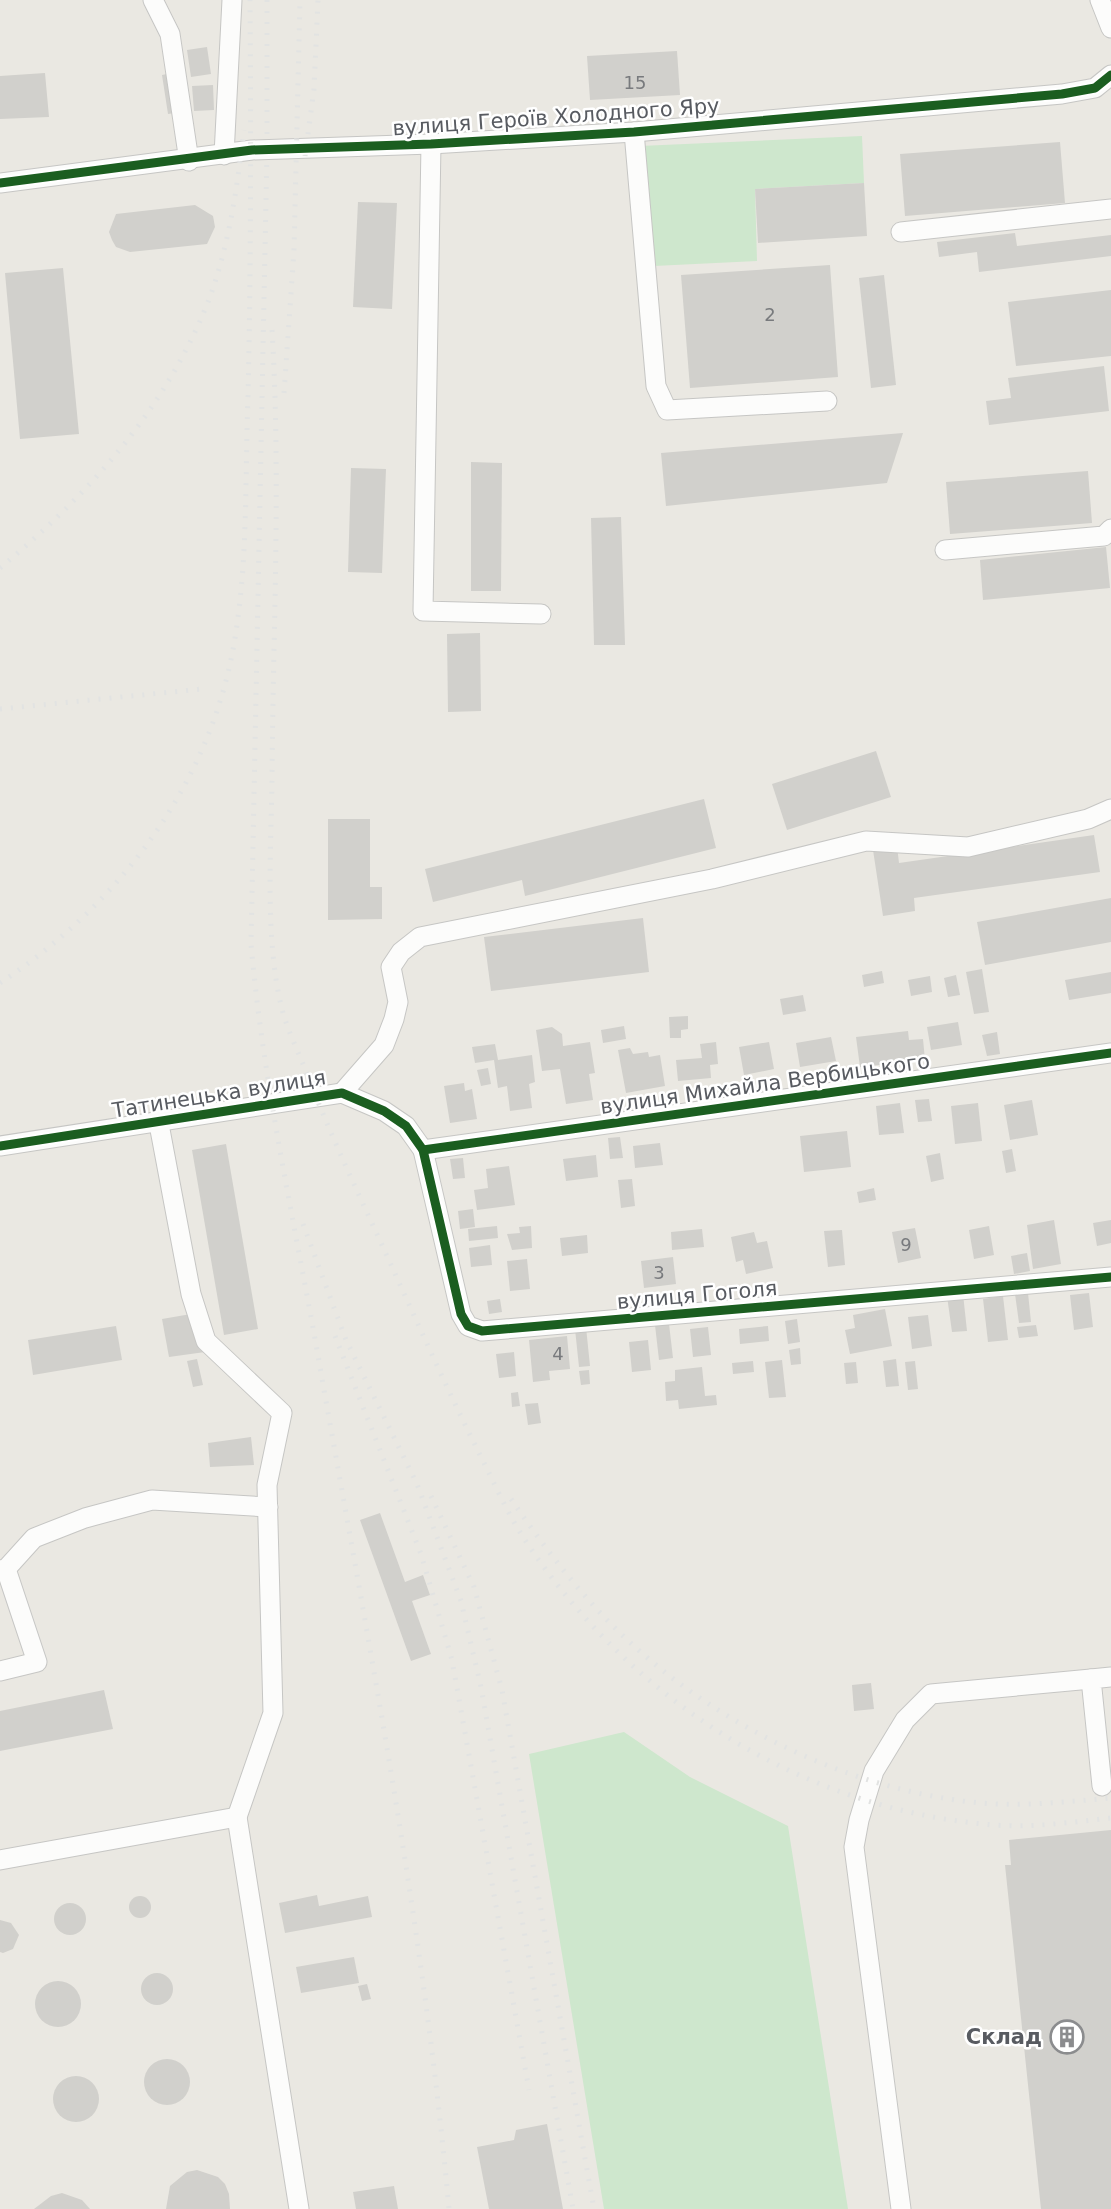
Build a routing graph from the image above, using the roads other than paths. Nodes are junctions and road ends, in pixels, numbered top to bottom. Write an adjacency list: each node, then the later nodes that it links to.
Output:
1 (153, 0): 9 (street)
2 (232, 0): 8 (street)
3 (1100, 0): 4 (street)
4 (1111, 28)
5 (1111, 75): 6 (street, вулиця Героїв Холодного Яру)
6 (634, 132): 7 (street, вулиця Героїв Холодного Яру); 13 (street)
7 (431, 144): 8 (street, вулиця Героїв Холодного Яру); 16 (street)
8 (224, 155): 9 (street, вулиця Героїв Холодного Яру)
9 (189, 161): 10 (street, вулиця Героїв Холодного Яру)
10 (0, 183)
11 (1111, 209): 12 (street)
12 (901, 232)
13 (827, 401)
14 (1111, 529): 15 (street)
15 (945, 551)
16 (541, 614)
17 (1111, 809): 19 (street)
18 (1111, 1053): 22 (street, вулиця Михайла Вербицького)
19 (342, 1093): 20 (street, Татинецька вулиця); 22 (street, Татинецька вулиця)
20 (158, 1119): 21 (street, Татинецька вулиця); 24 (street)
21 (0, 1146)
22 (423, 1150): 23 (street, вулиця Гоголя)
23 (1111, 1277)
24 (268, 1507): 25 (street); 29 (street)
25 (3, 1570): 26 (street)
26 (0, 1671)
27 (1101, 1678): 28 (street); 32 (street)
28 (1102, 1786)
29 (237, 1817): 30 (street); 31 (street)
30 (0, 1860)
31 (299, 2209)
32 (901, 2209)

